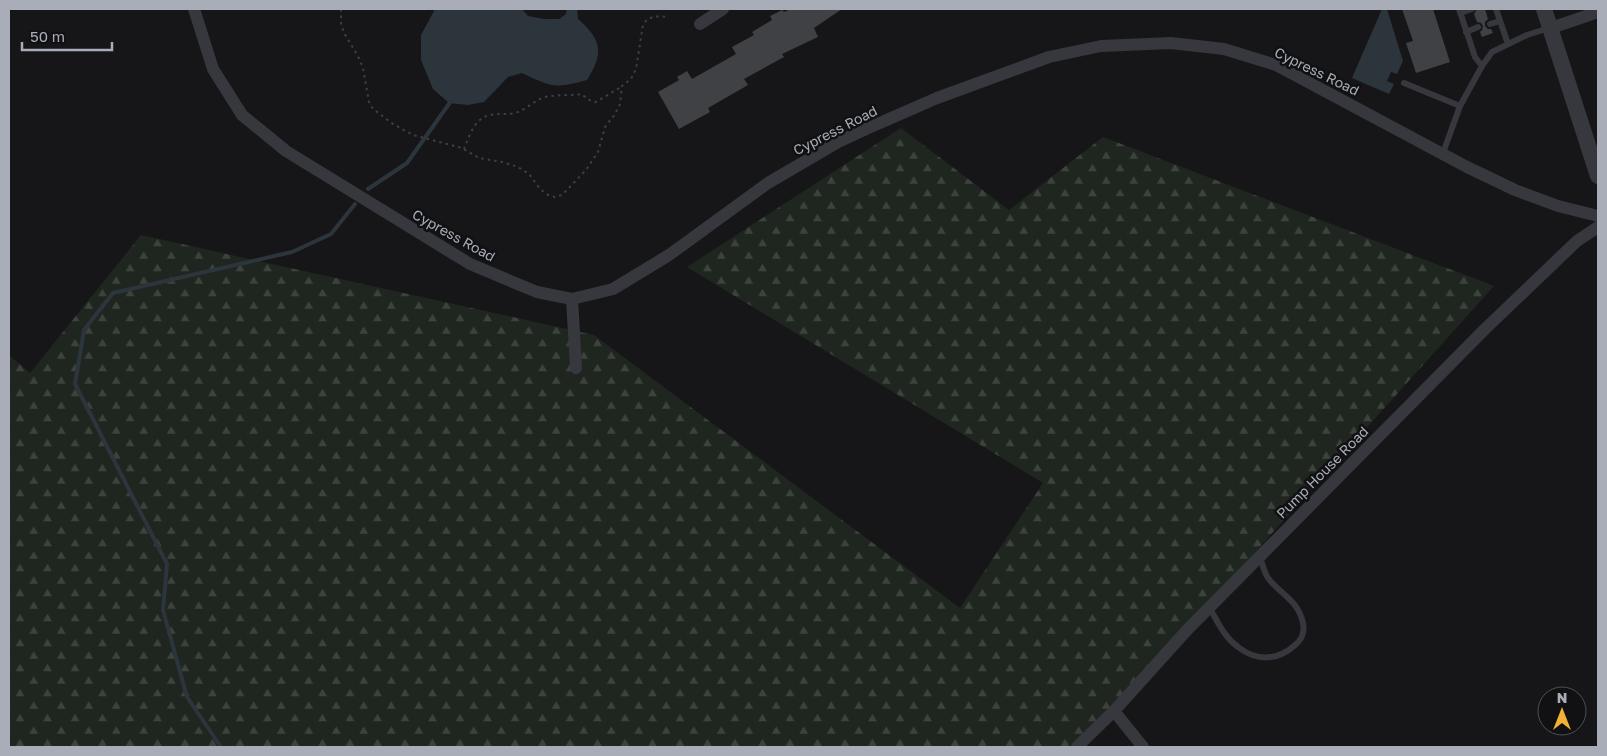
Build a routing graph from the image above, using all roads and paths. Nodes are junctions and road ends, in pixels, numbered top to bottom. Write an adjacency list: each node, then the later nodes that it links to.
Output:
1 (194, 9): 26 (street, Cypress Road)
2 (341, 9): 21 (path)
3 (723, 9): 11 (street)
4 (1472, 9): 7 (lane)
5 (1496, 9): 10 (lane)
6 (1544, 9): 14 (street)
7 (1459, 11): 15 (lane)
8 (1598, 12): 14 (street)
9 (667, 17): 19 (path)
10 (1500, 20): 12 (lane); 16 (lane)
11 (700, 24)
12 (1490, 24)
13 (1478, 27): 15 (lane)
14 (1551, 28): 16 (lane); 23 (street)
15 (1466, 32): 17 (lane)
16 (1508, 44): 17 (lane)
17 (1482, 66): 20 (lane)
18 (1404, 83): 20 (lane)
19 (622, 86): 21 (path); 21 (path)
20 (1460, 106): 22 (lane)
21 (464, 149)
22 (1443, 153): 24 (street, Cypress Road); 26 (street, Cypress Road)
23 (1598, 176)
24 (1598, 216)
25 (1598, 227): 28 (street, Pump House Road)
26 (572, 299): 27 (street)
27 (576, 368)
28 (1260, 556): 29 (street, Pump House Road); 29 (lane)
29 (1209, 607): 30 (street, Pump House Road)
30 (1114, 711): 31 (street, Pump House Road); 32 (street)
31 (1076, 747)
32 (1143, 747)

